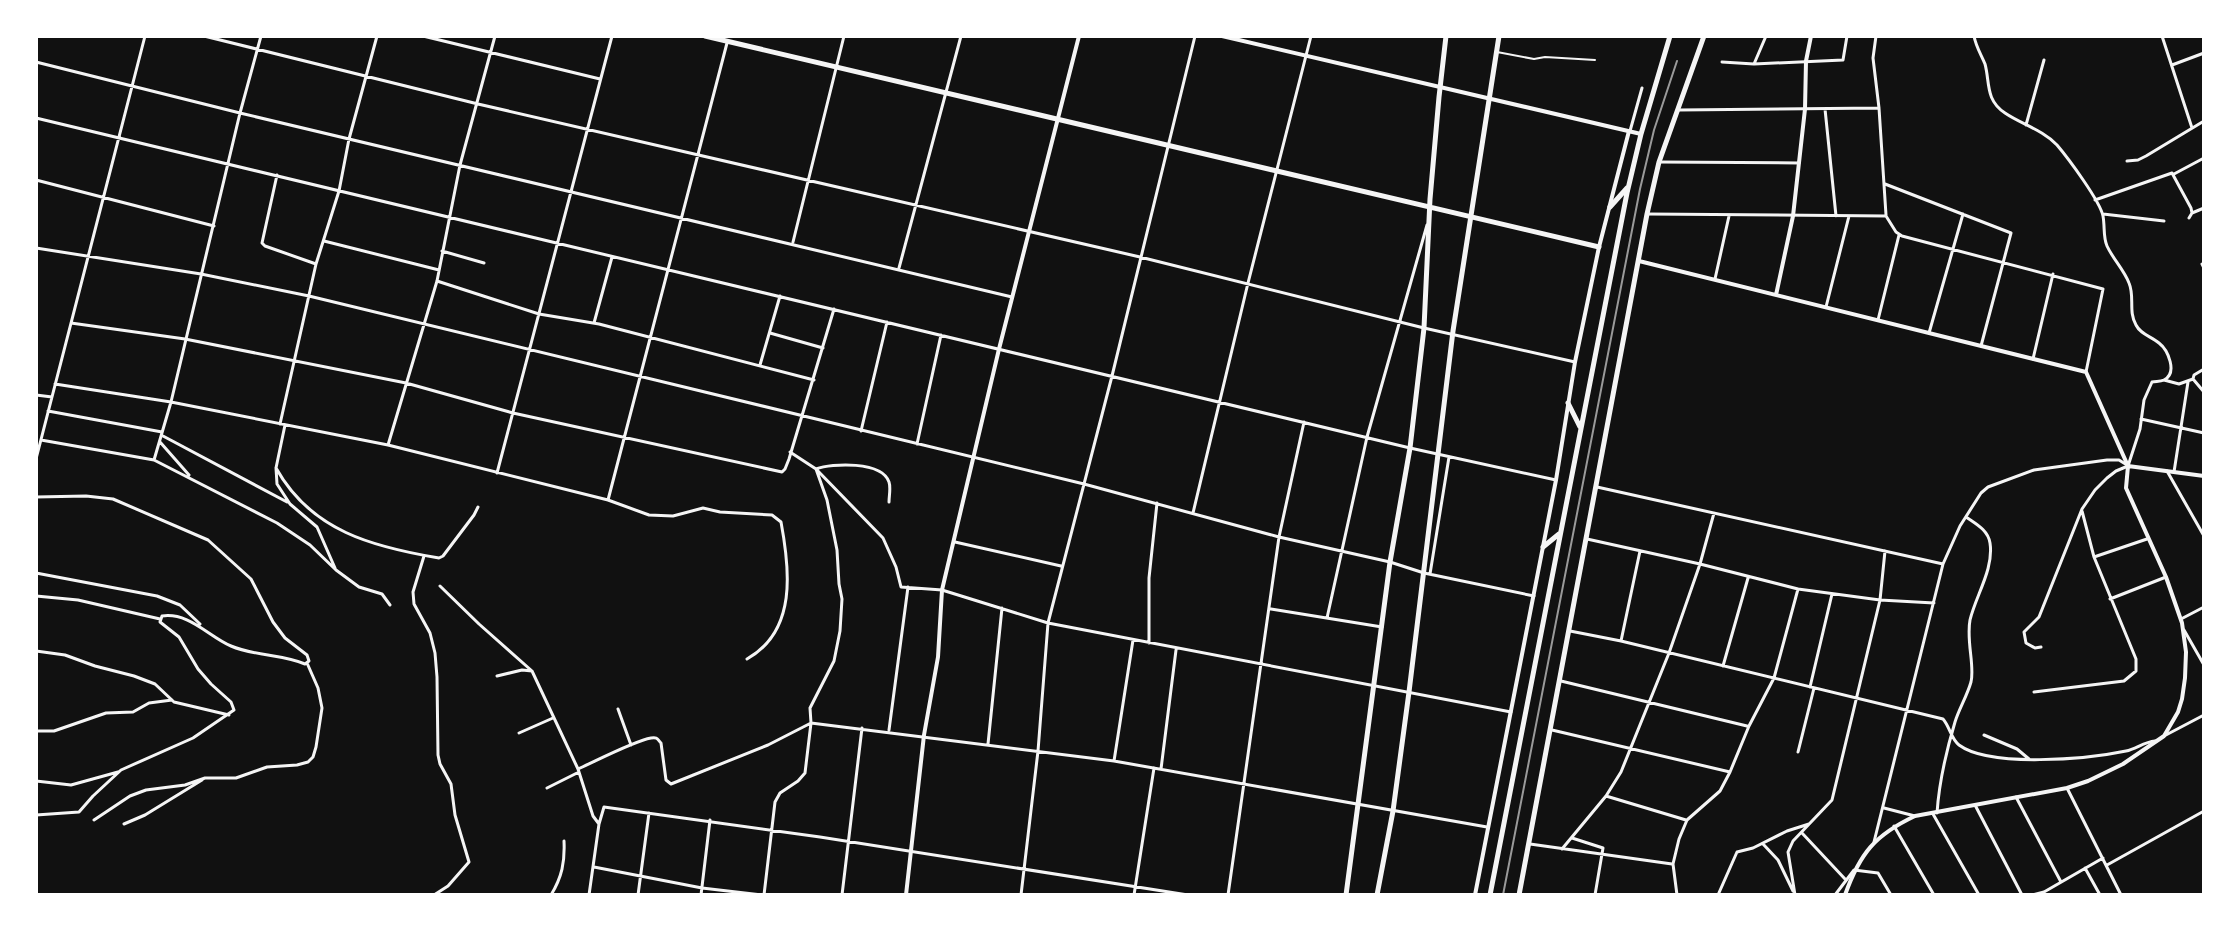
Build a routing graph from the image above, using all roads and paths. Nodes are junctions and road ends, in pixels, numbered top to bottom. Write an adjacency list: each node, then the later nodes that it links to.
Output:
1 (145, 36): 41 (street)
2 (204, 36): 26 (street)
3 (261, 36): 26 (street)
4 (377, 36): 39 (street)
5 (423, 36): 28 (street)
6 (495, 36): 28 (street)
7 (612, 36): 40 (street)
8 (705, 36): 25 (main road)
9 (844, 36): 38 (street)
10 (961, 36): 44 (street)
11 (1079, 36): 53 (street)
12 (1195, 36): 62 (street)
13 (1222, 36): 30 (street)
14 (1311, 36): 30 (street)
15 (1446, 36): 42 (main road)
16 (1499, 36): 27 (main road)
17 (1670, 36): 59 (main road)
18 (1704, 36): 50 (main road)
19 (1766, 36): 36 (street)
20 (1811, 36): 33 (street)
21 (1847, 36): 33 (street)
22 (1876, 36): 47 (street)
23 (1974, 36): 55 (street)
24 (2162, 36): 37 (street)
25 (727, 41): 38 (main road); 63 (street)
26 (258, 49): 39 (street); 51 (street)
27 (1496, 52): 31 (lane); 45 (main road)
28 (491, 53): 40 (street); 46 (street)
29 (2204, 53): 37 (street)
30 (1306, 56): 42 (street); 70 (street)
31 (1595, 60)
32 (2044, 60): 55 (street)
33 (1806, 61): 36 (street); 48 (street)
34 (36, 62): 41 (street)
35 (1722, 62): 36 (street)
36 (1754, 64)
37 (2172, 65): 56 (street)
38 (836, 66): 44 (main road); 73 (street)
39 (367, 77): 46 (street); 61 (street)
40 (600, 79): 57 (street)
41 (133, 85): 51 (street); 60 (street)
42 (1440, 87): 45 (street); 82 (main road)
43 (1642, 88): 58 (street)
44 (947, 92): 53 (main road); 81 (street)
45 (1489, 99): 58 (street); 95 (main road)
46 (478, 104): 57 (street); 69 (street)
47 (1879, 108): 49 (street); 75 (street)
48 (1805, 109): 49 (street); 50 (street); 67 (street)
49 (1825, 109): 90 (street)
50 (1678, 110): 66 (main road)
51 (240, 113): 61 (street); 68 (street)
52 (36, 118): 60 (street)
53 (1057, 119): 62 (main road); 99 (street)
54 (2204, 121): 56 (street)
55 (2026, 125): 80 (street)
56 (2192, 128): 65 (street)
57 (587, 129): 63 (street); 78 (street)
58 (1629, 131): 59 (street); 83 (street)
59 (1641, 134): 76 (main road)
60 (119, 138): 68 (street); 79 (street)
61 (349, 139): 69 (street); 77 (street)
62 (1169, 145): 70 (main road); 110 (street)
63 (698, 154): 73 (street); 94 (street)
64 (2204, 158): 71 (street)
65 (2127, 161)
66 (1659, 162): 67 (street); 85 (main road)
67 (1799, 163): 89 (street)
68 (229, 164): 72 (street); 98 (street)
69 (460, 165): 78 (street); 93 (street)
70 (1278, 171): 82 (main road); 122 (street)
71 (2174, 174): 80 (street); 84 (street)
72 (277, 175): 77 (street); 114 (street)
73 (809, 179): 81 (street); 103 (street)
74 (36, 180): 79 (street)
75 (1885, 184): 86 (street); 92 (street)
76 (1628, 187): 83 (main road); 173 (main road)
77 (339, 191): 93 (street); 101 (street)
78 (571, 191): 94 (street); 102 (street)
79 (103, 197): 98 (street); 108 (street)
80 (2095, 200): 87 (street)
81 (917, 205): 99 (street); 115 (street)
82 (1430, 207): 95 (main road); 96 (main road)
83 (1610, 207): 104 (street)
84 (2204, 208)
85 (1647, 214): 88 (street); 111 (main road)
86 (1963, 214): 106 (street); 112 (street)
87 (2103, 214): 97 (street); 157 (street)
88 (1729, 216): 89 (street); 120 (street)
89 (1793, 216): 90 (street); 123 (street)
90 (1836, 216): 91 (street)
91 (1849, 216): 92 (street); 127 (street)
92 (1886, 216): 100 (street)
93 (449, 217): 102 (street); 107 (street)
94 (681, 217): 103 (street); 117 (street)
95 (1471, 217): 104 (main road); 140 (main road)
96 (1429, 218): 132 (street); 136 (main road)
97 (2164, 221)
98 (214, 226): 118 (street)
99 (1028, 233): 110 (street); 126 (street)
100 (1899, 235): 106 (street); 130 (street)
101 (324, 241): 114 (street); 116 (street)
102 (557, 243): 109 (street); 129 (street)
103 (792, 244): 115 (street)
104 (1599, 247): 149 (street)
105 (36, 248): 108 (street)
106 (1952, 249): 112 (street); 138 (street)
107 (442, 251): 113 (street); 116 (street)
108 (88, 256): 118 (street); 133 (street)
109 (612, 257): 117 (street); 135 (street)
110 (1140, 257): 122 (street); 153 (street)
111 (1639, 261): 120 (street); 201 (main road)
112 (2003, 262): 119 (street); 143 (street)
113 (484, 263)
114 (316, 264): 124 (street)
115 (899, 269): 126 (street)
116 (439, 270): 121 (street)
117 (668, 271): 125 (street); 141 (street)
118 (201, 274): 124 (street); 142 (street)
119 (2053, 274): 147 (street); 152 (street)
120 (1715, 280): 123 (street)
121 (437, 281): 129 (street); 134 (street)
122 (1248, 283): 132 (street); 165 (street)
123 (1775, 295): 127 (street)
124 (309, 296): 134 (street); 148 (street)
125 (780, 296): 128 (street); 137 (street)
126 (1012, 297): 146 (street)
127 (1826, 307): 130 (street)
128 (834, 309): 131 (street); 144 (street)
129 (539, 314): 135 (street); 145 (street)
130 (1878, 320): 138 (street)
131 (887, 322): 139 (street); 175 (street)
132 (1400, 322): 136 (street); 179 (street)
133 (71, 323): 142 (street); 160 (street)
134 (425, 323): 145 (street); 159 (street)
135 (594, 323): 141 (street)
136 (1424, 328): 140 (street); 184 (main road)
137 (770, 333): 144 (street); 150 (street)
138 (1929, 333): 143 (street)
139 (941, 335): 146 (street); 182 (street)
140 (1453, 335): 149 (street); 186 (main road)
141 (651, 336): 150 (street); 154 (street)
142 (185, 339): 148 (street); 164 (street)
143 (1981, 346): 147 (street)
144 (823, 348): 156 (street)
145 (530, 349): 154 (street); 168 (street)
146 (999, 349): 153 (street); 189 (street)
147 (2033, 359): 152 (street)
148 (294, 360): 159 (street); 172 (street)
149 (1575, 362): 166 (street)
150 (760, 365): 156 (street)
151 (2204, 369): 155 (street)
152 (2086, 372): 191 (street)
153 (1112, 376): 165 (street); 200 (street)
154 (640, 378): 169 (street); 178 (street)
155 (2193, 379): 158 (street); 161 (street)
156 (814, 380): 169 (street)
157 (2164, 380): 158 (street); 170 (street)
158 (2188, 382): 174 (street)
159 (406, 383): 168 (street); 183 (street)
160 (55, 384): 163 (street); 164 (street)
161 (2204, 392)
162 (36, 395): 163 (street)
163 (52, 397): 167 (street)
164 (171, 402): 172 (street); 177 (street)
165 (1219, 402): 171 (street); 209 (street)
166 (1568, 403): 173 (main road); 199 (street)
167 (48, 411): 177 (street); 180 (street)
168 (513, 413): 178 (street); 196 (street)
169 (802, 416): 175 (street); 185 (street)
170 (2141, 419): 174 (street); 191 (street)
171 (1304, 422): 179 (street); 214 (street)
172 (282, 424): 183 (street); 192 (street)
173 (1580, 427): 212 (main road)
174 (2182, 428): 176 (street); 195 (street)
175 (861, 431): 182 (street)
176 (2204, 433)
177 (162, 434): 181 (street); 206 (street)
178 (624, 437): 185 (street); 203 (street)
179 (1367, 437): 184 (street); 219 (street)
180 (41, 440): 188 (street); 190 (street)
181 (160, 442): 190 (street); 198 (street)
182 (917, 444): 189 (street)
183 (388, 445): 196 (street)
184 (1410, 448): 186 (street); 224 (main road)
185 (790, 452): 193 (street)
186 (1438, 454): 187 (street); 230 (main road)
187 (1449, 457): 199 (street); 230 (street)
188 (36, 459)
189 (972, 459): 200 (street); 217 (street)
190 (154, 460): 198 (street)
191 (2128, 466): 194 (street); 208 (street); 211 (street); 215 (street)
192 (276, 468): 206 (street); 222 (street)
193 (816, 469): 204 (street); 234 (street); 284 (street)
194 (2167, 471): 195 (street); 213 (street)
195 (2174, 472): 197 (street)
196 (497, 473): 203 (street)
197 (2204, 476)
198 (191, 478): 228 (street)
199 (1556, 480): 218 (street)
200 (1084, 484): 205 (street); 227 (street)
201 (1597, 487): 210 (street); 216 (main road)
202 (36, 497): 263 (street)
203 (608, 500): 262 (street)
204 (889, 502)
205 (1157, 503): 209 (street); 257 (street)
206 (290, 504): 228 (street)
207 (478, 507): 222 (street)
208 (2082, 509): 223 (street); 258 (street)
209 (1193, 513): 214 (street)
210 (1714, 513): 221 (street); 225 (street)
211 (1965, 517): 226 (street); 291 (street)
212 (1559, 533): 218 (main road); 371 (main road)
213 (2204, 536)
214 (1279, 537): 219 (street); 246 (street)
215 (2148, 538): 223 (street); 231 (street)
216 (1587, 539): 220 (street); 254 (main road)
217 (955, 542): 227 (street); 236 (street)
218 (1543, 547): 239 (street)
219 (1342, 550): 224 (street); 247 (street)
220 (1640, 551): 225 (street); 256 (street)
221 (1885, 551): 226 (street); 241 (street)
222 (424, 556): 356 (street)
223 (2094, 557): 240 (street)
224 (1390, 562): 230 (street); 252 (main road)
225 (1700, 564): 232 (street); 261 (street)
226 (1943, 564): 242 (street)
227 (1062, 567): 250 (street)
228 (336, 570): 243 (street)
229 (36, 573): 251 (street)
230 (1427, 573): 239 (street); 273 (main road)
231 (2166, 577): 240 (street); 249 (street)
232 (1748, 578): 235 (street); 266 (street)
233 (440, 586): 267 (street)
234 (908, 587): 236 (street); 289 (street)
235 (1798, 589): 237 (street); 269 (street)
236 (942, 590): 245 (street); 292 (street)
237 (1832, 594): 241 (street); 272 (street)
238 (36, 596): 248 (street)
239 (1534, 596): 280 (street)
240 (2110, 599): 274 (street)
241 (1880, 600): 242 (street); 275 (street)
242 (1934, 603): 279 (street)
243 (390, 605)
244 (2204, 607): 249 (street)
245 (1002, 608): 250 (street); 296 (street)
246 (1270, 609): 247 (street); 264 (street)
247 (1327, 618): 252 (street)
248 (160, 619): 251 (street); 281 (street)
249 (2181, 619): 253 (street)
250 (1048, 623): 255 (street); 299 (street)
251 (203, 627): 263 (street)
252 (1382, 627): 271 (main road)
253 (2184, 630): 265 (street); 294 (street)
254 (1570, 631): 256 (street); 270 (main road)
255 (1133, 640): 257 (street); 302 (street)
256 (1621, 641): 261 (street)
257 (1149, 643): 259 (street)
258 (2041, 647)
259 (1176, 648): 264 (street); 304 (street)
260 (36, 651): 276 (street)
261 (1669, 653): 266 (street); 277 (street)
262 (747, 659)
263 (307, 663): 308 (street)
264 (1261, 664): 271 (street); 310 (street)
265 (2204, 665)
266 (1723, 666): 269 (street)
267 (532, 671): 268 (street); 283 (street)
268 (497, 676)
269 (1774, 678): 272 (street); 285 (street)
270 (1561, 681): 277 (street); 287 (main road)
271 (1374, 686): 273 (street); 315 (main road)
272 (1812, 688): 275 (street); 300 (street)
273 (1409, 692): 280 (street); 318 (main road)
274 (2034, 692)
275 (1857, 698): 279 (street); 327 (street)
276 (172, 700): 281 (street); 288 (street)
277 (1650, 701): 285 (street); 298 (street)
278 (618, 709): 297 (street)
279 (1907, 710): 291 (street); 317 (street)
280 (1511, 712): 331 (street)
281 (229, 715): 305 (street)
282 (2204, 715): 294 (street)
283 (553, 718): 290 (street); 306 (street)
284 (811, 723): 286 (street); 297 (street); 332 (street)
285 (1749, 726): 307 (street)
286 (862, 727): 289 (street); 336 (street)
287 (1552, 730): 298 (street); 338 (main road)
288 (36, 731)
289 (889, 731): 292 (street)
290 (519, 733)
291 (1952, 734): 301 (street); 321 (street)
292 (924, 735): 296 (street); 341 (street)
293 (1984, 735): 301 (street)
294 (2164, 736): 295 (street)
295 (2155, 741): 301 (street); 312 (street)
296 (988, 744): 299 (street)
297 (631, 745): 306 (street)
298 (1631, 749): 307 (street); 313 (street)
299 (1038, 751): 302 (street); 348 (street)
300 (1798, 752)
301 (2029, 759)
302 (1114, 761): 303 (street)
303 (1154, 768): 304 (street); 353 (street)
304 (1161, 769): 310 (street)
305 (121, 770): 309 (street); 322 (street)
306 (578, 770): 311 (street); 329 (street)
307 (1730, 772): 326 (street)
308 (205, 778): 324 (street); 328 (street)
309 (36, 781)
310 (1245, 786): 315 (street); 367 (street)
311 (547, 788)
312 (2067, 788): 314 (street); 343 (street)
313 (1606, 796): 326 (street); 334 (street)
314 (2016, 797): 316 (street); 352 (street)
315 (1359, 805): 318 (street); 368 (main road)
316 (1975, 805): 321 (street); 382 (street)
317 (1883, 807): 323 (street); 337 (street)
318 (1393, 811): 331 (street); 369 (main road)
319 (2204, 811): 345 (street)
320 (649, 813): 325 (street); 329 (street); 350 (street)
321 (1935, 814): 323 (street); 381 (street)
322 (36, 815)
323 (1915, 816): 330 (street)
324 (94, 820)
325 (710, 820): 332 (street); 354 (street)
326 (1687, 820): 344 (street)
327 (1812, 823): 333 (street); 339 (street)
328 (124, 824)
329 (599, 824): 346 (street)
330 (1894, 826): 337 (street); 380 (street)
331 (1487, 827): 370 (street)
332 (771, 829): 336 (street); 361 (street)
333 (1802, 833): 351 (street); 376 (street)
334 (1571, 838): 340 (street); 342 (street)
335 (564, 841): 357 (street)
336 (849, 842): 341 (street); 362 (street)
337 (1874, 842): 349 (street)
338 (1530, 844): 340 (street); 372 (main road)
339 (1763, 844): 375 (street); 376 (street)
340 (1562, 849): 342 (street)
341 (912, 851): 348 (street); 363 (street)
342 (1602, 854): 344 (street); 373 (street)
343 (2103, 858): 345 (street); 347 (street)
344 (1673, 864): 374 (street)
345 (2107, 865): 385 (street)
346 (594, 867): 350 (street); 358 (street)
347 (2085, 868): 352 (street); 384 (street)
348 (1025, 870): 353 (street); 364 (street)
349 (1854, 870): 351 (street); 378 (street); 379 (street)
350 (640, 875): 354 (street); 359 (street)
351 (1845, 879): 377 (street)
352 (2061, 882): 355 (street)
353 (1135, 887): 365 (street); 366 (street)
354 (702, 888): 360 (street); 361 (street)
355 (2044, 894): 383 (street)
356 (434, 895)
357 (551, 895)
358 (589, 895)
359 (638, 895)
360 (701, 895)
361 (763, 895)
362 (842, 895)
363 (906, 895)
364 (1021, 895)
365 (1134, 895)
366 (1188, 895)
367 (1228, 895)
368 (1346, 895)
369 (1377, 895)
370 (1475, 895)
371 (1490, 895)
372 (1519, 895)
373 (1595, 895)
374 (1677, 895)
375 (1718, 895)
376 (1795, 895)
377 (1835, 895)
378 (1845, 895)
379 (1891, 895)
380 (1934, 895)
381 (1979, 895)
382 (2022, 895)
383 (2032, 895)
384 (2100, 895)
385 (2121, 895)

